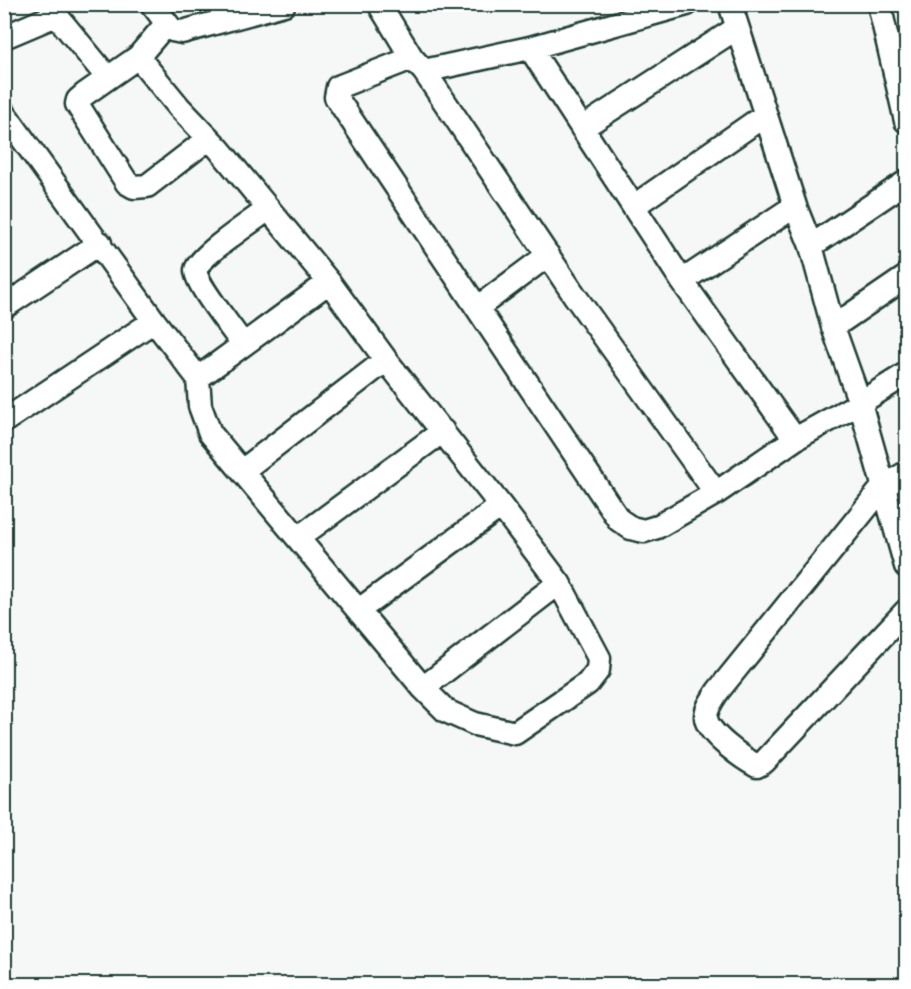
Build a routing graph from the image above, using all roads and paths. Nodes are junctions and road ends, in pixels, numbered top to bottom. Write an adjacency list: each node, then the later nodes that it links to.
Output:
1 (152, 4): 8 (street)
2 (284, 4): 8 (street)
3 (379, 4): 13 (street)
4 (687, 4): 11 (street)
5 (730, 4): 9 (street)
6 (879, 4): 17 (street)
7 (52, 10): 10 (street); 14 (street)
8 (166, 24): 12 (street)
9 (737, 27): 16 (street); 18 (street)
10 (4, 37)
11 (530, 48): 13 (street); 18 (street)
12 (138, 57): 14 (street); 19 (street)
13 (418, 64): 26 (street); 31 (street)
14 (108, 78): 19 (street)
15 (4, 113): 24 (street)
16 (765, 115): 21 (street); 22 (street)
17 (906, 121)
18 (582, 128): 21 (street)
19 (208, 139): 23 (street)
20 (906, 182): 25 (street)
21 (634, 206): 28 (street)
22 (795, 206): 25 (street); 28 (street)
23 (267, 210): 29 (street); 34 (street)
24 (100, 243): 30 (street); 32 (street)
25 (811, 246): 33 (street)
26 (548, 255): 31 (street); 45 (street)
27 (906, 277): 33 (street)
28 (682, 281): 41 (street)
29 (329, 282): 34 (street); 35 (street)
30 (4, 308)
31 (477, 308): 45 (street)
32 (154, 321): 37 (street); 39 (street)
33 (833, 327): 38 (street)
34 (243, 345): 37 (street)
35 (386, 360): 40 (street); 42 (street)
36 (906, 374): 38 (street)
37 (198, 378): 42 (street)
38 (860, 403): 41 (street); 44 (street)
39 (4, 421)
40 (443, 431): 46 (street); 47 (street)
41 (795, 439): 45 (street)
42 (242, 471): 47 (street)
43 (906, 473): 44 (street)
44 (883, 487): 48 (street); 51 (street)
45 (716, 493)
46 (501, 506): 49 (street); 50 (street)
47 (298, 538): 50 (street)
48 (906, 566)
49 (559, 583): 52 (street); 52 (street)
50 (359, 610): 52 (street)
51 (906, 611)
52 (423, 688)

